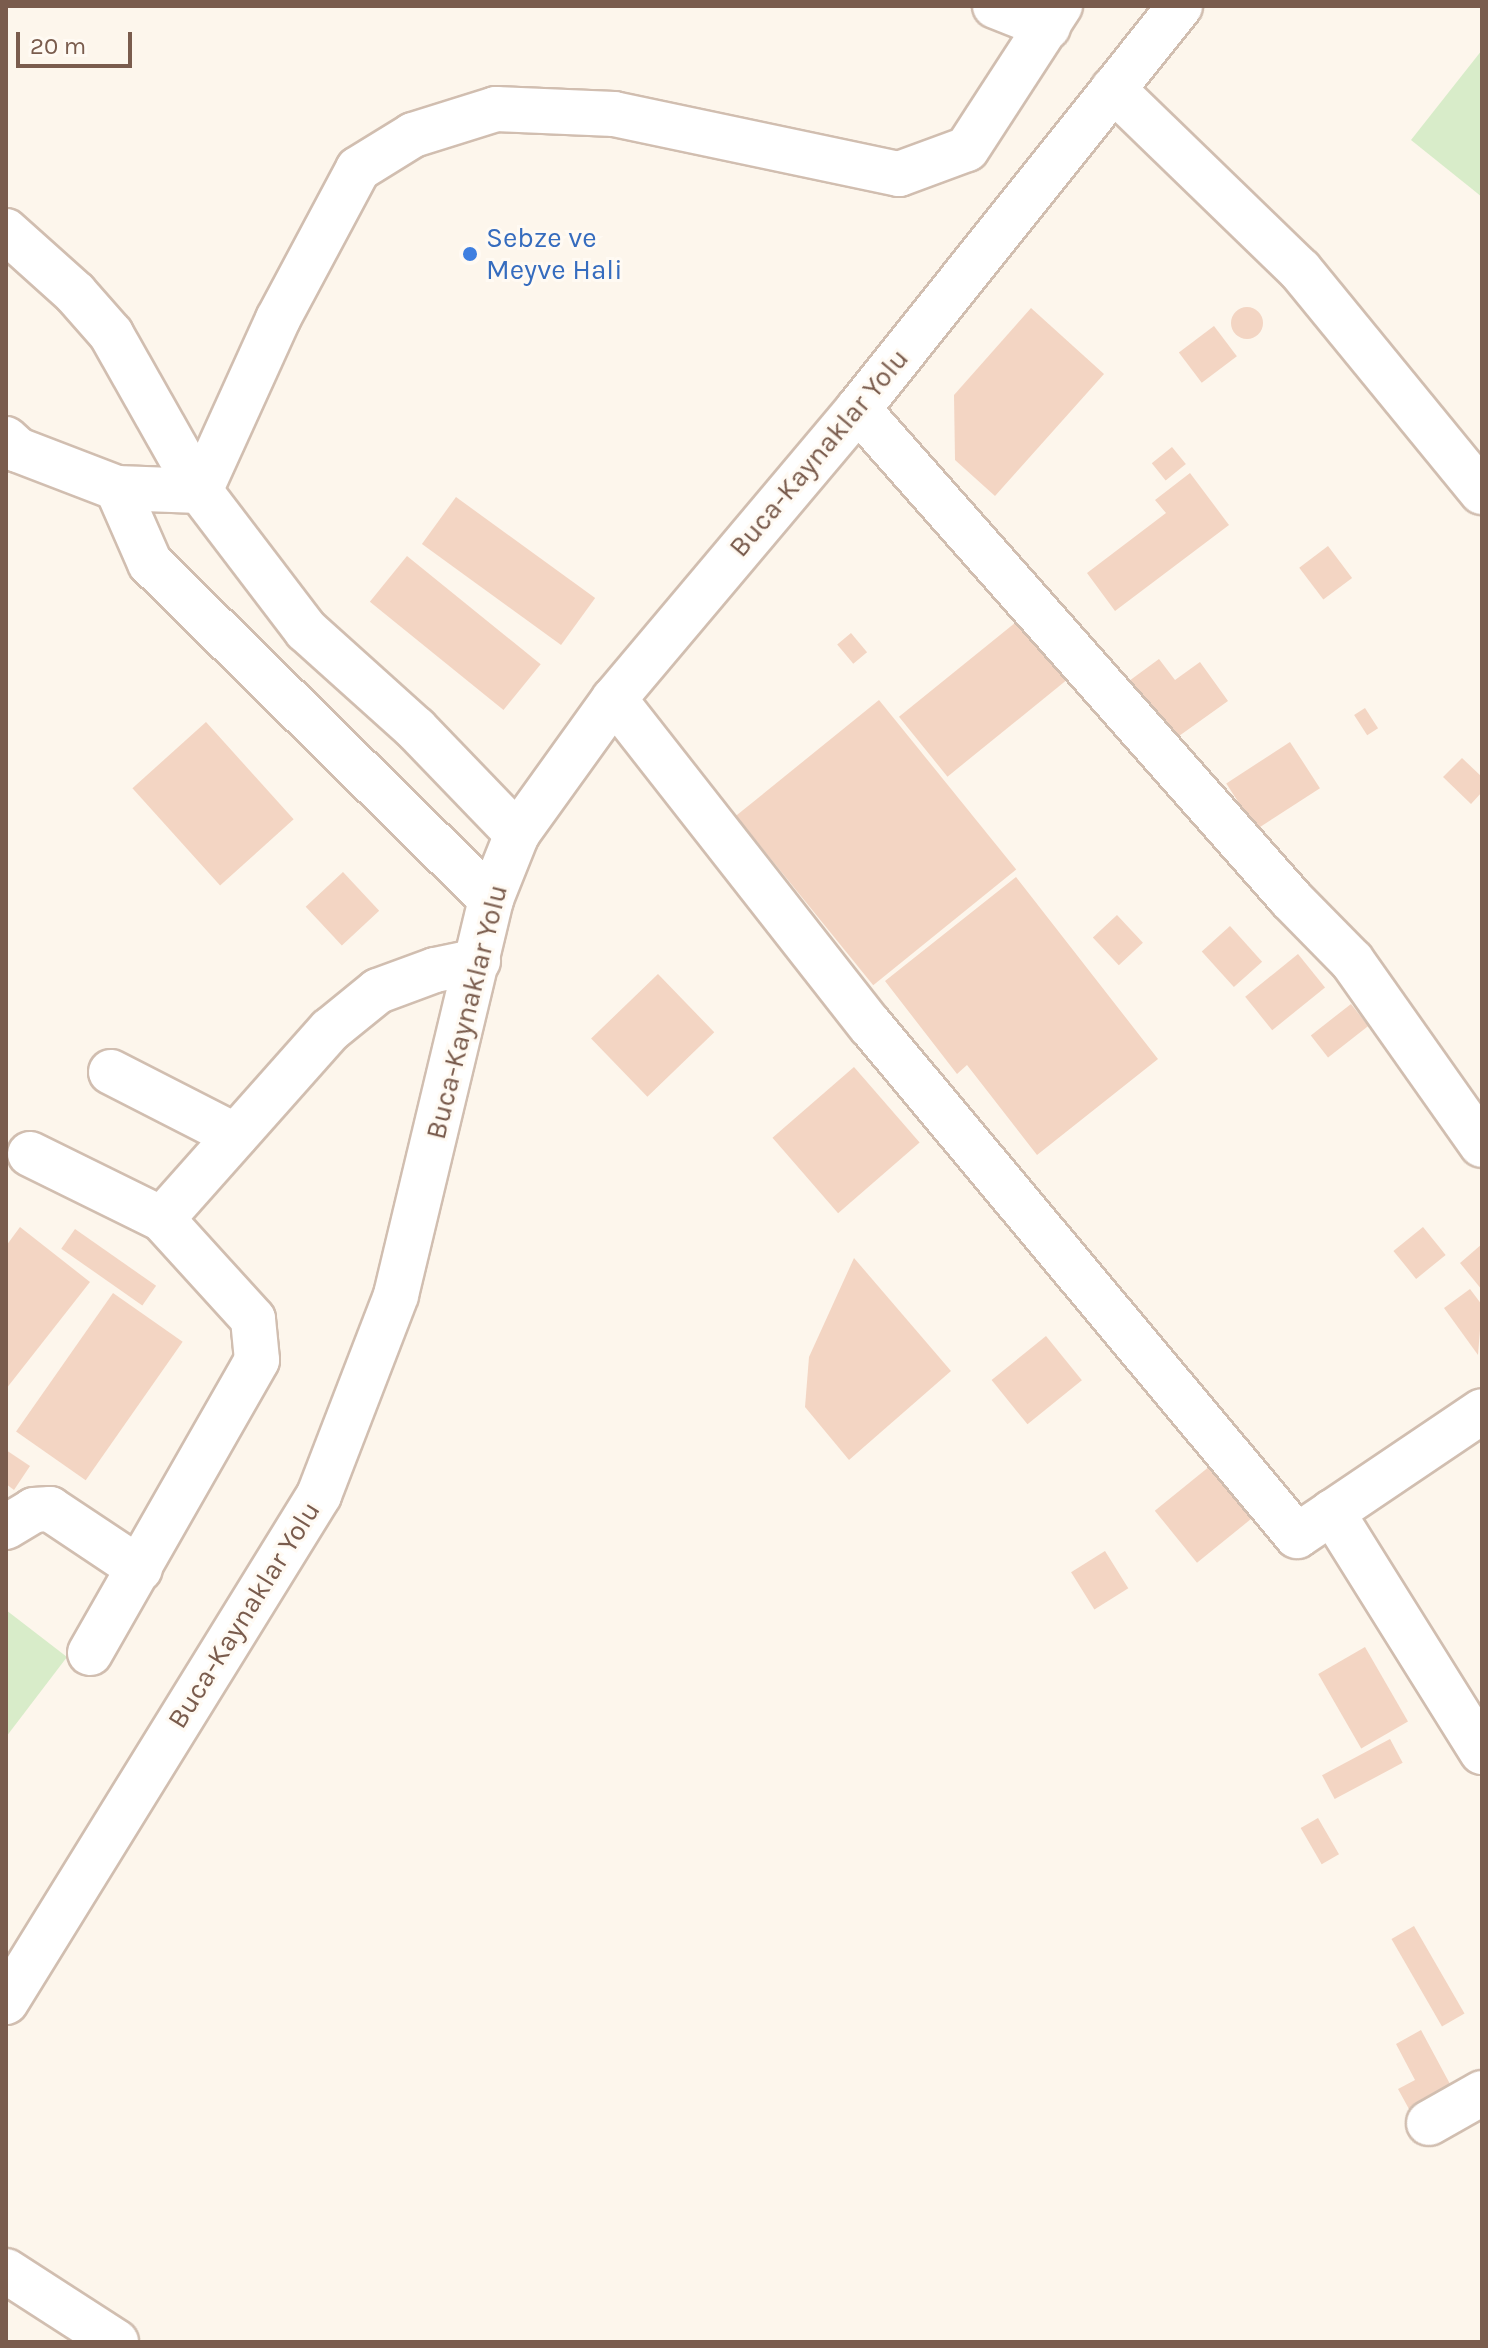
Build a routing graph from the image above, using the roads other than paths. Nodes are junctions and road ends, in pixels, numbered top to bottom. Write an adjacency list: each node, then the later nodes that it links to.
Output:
1 (995, 6): 3 (street)
2 (1180, 6): 4 (street, Buca-Kaynaklar Yolu)
3 (1054, 16): 9 (street)
4 (1113, 89): 6 (street, Buca-Kaynaklar Yolu); 10 (street)
5 (6, 231): 9 (street)
6 (858, 409): 11 (street, Buca-Kaynaklar Yolu); 17 (street)
7 (6, 439): 8 (street)
8 (117, 488): 9 (street); 13 (street)
9 (200, 491): 12 (street)
10 (1482, 492)
11 (614, 699): 12 (street, Buca-Kaynaklar Yolu); 21 (street)
12 (517, 834): 13 (street, Buca-Kaynaklar Yolu)
13 (491, 899): 14 (street, Buca-Kaynaklar Yolu)
14 (478, 961): 16 (street); 26 (street, Buca-Kaynaklar Yolu)
15 (111, 1072): 16 (street)
16 (236, 1136): 19 (street)
17 (1482, 1145)
18 (30, 1154): 19 (street)
19 (162, 1219): 23 (street)
20 (1482, 1411): 21 (street)
21 (1332, 1512): 25 (street)
22 (6, 1527): 23 (street)
23 (140, 1569): 24 (street)
24 (90, 1653)
25 (1482, 1752)
26 (6, 2002)
27 (1482, 2093): 28 (street)
28 (1429, 2123)
29 (6, 2271): 30 (street)
30 (116, 2342)

